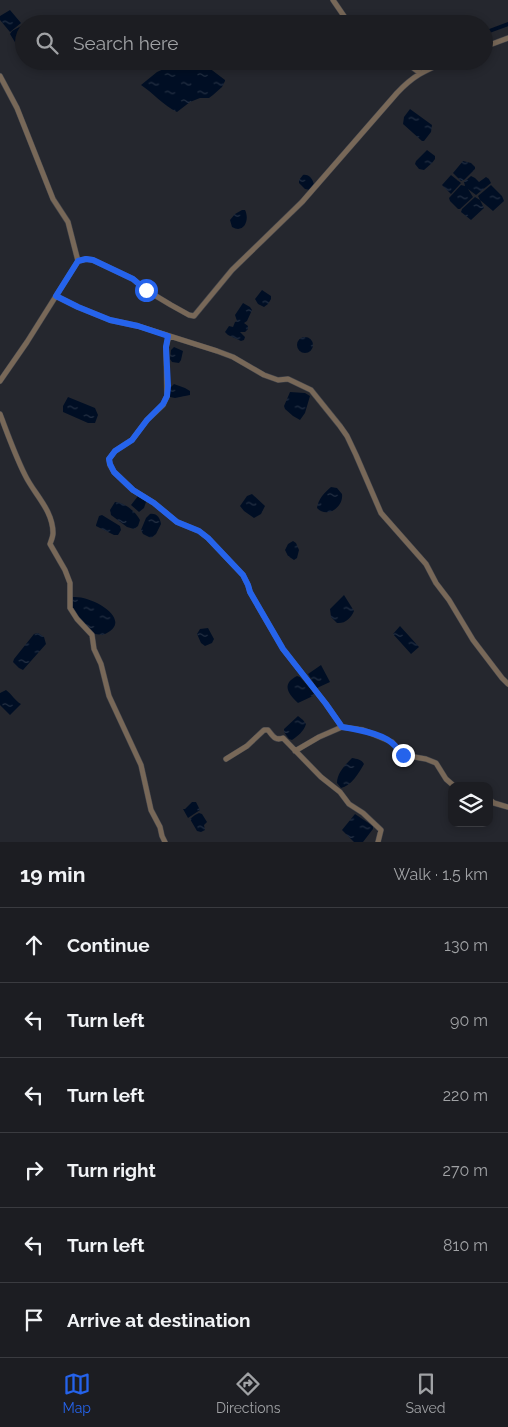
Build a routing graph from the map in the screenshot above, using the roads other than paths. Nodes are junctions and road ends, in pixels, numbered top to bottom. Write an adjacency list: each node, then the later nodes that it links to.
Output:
1 (333, 0): 2 (street)
2 (343, 15)
3 (508, 38): 4 (street)
4 (493, 44)
5 (416, 70): 7 (street)
6 (427, 70): 7 (street)
7 (420, 73): 9 (street)
8 (0, 76): 9 (street)
9 (78, 261): 10 (street)
10 (56, 296): 11 (street); 12 (street)
11 (168, 336): 14 (street); 15 (street)
12 (0, 381)
13 (0, 414): 21 (street)
14 (508, 684)
15 (342, 727): 16 (street); 18 (street)
16 (295, 751): 17 (street); 22 (street)
17 (226, 759)
18 (449, 782)
19 (493, 802): 20 (street)
20 (508, 806)
21 (165, 842)
22 (378, 842)

